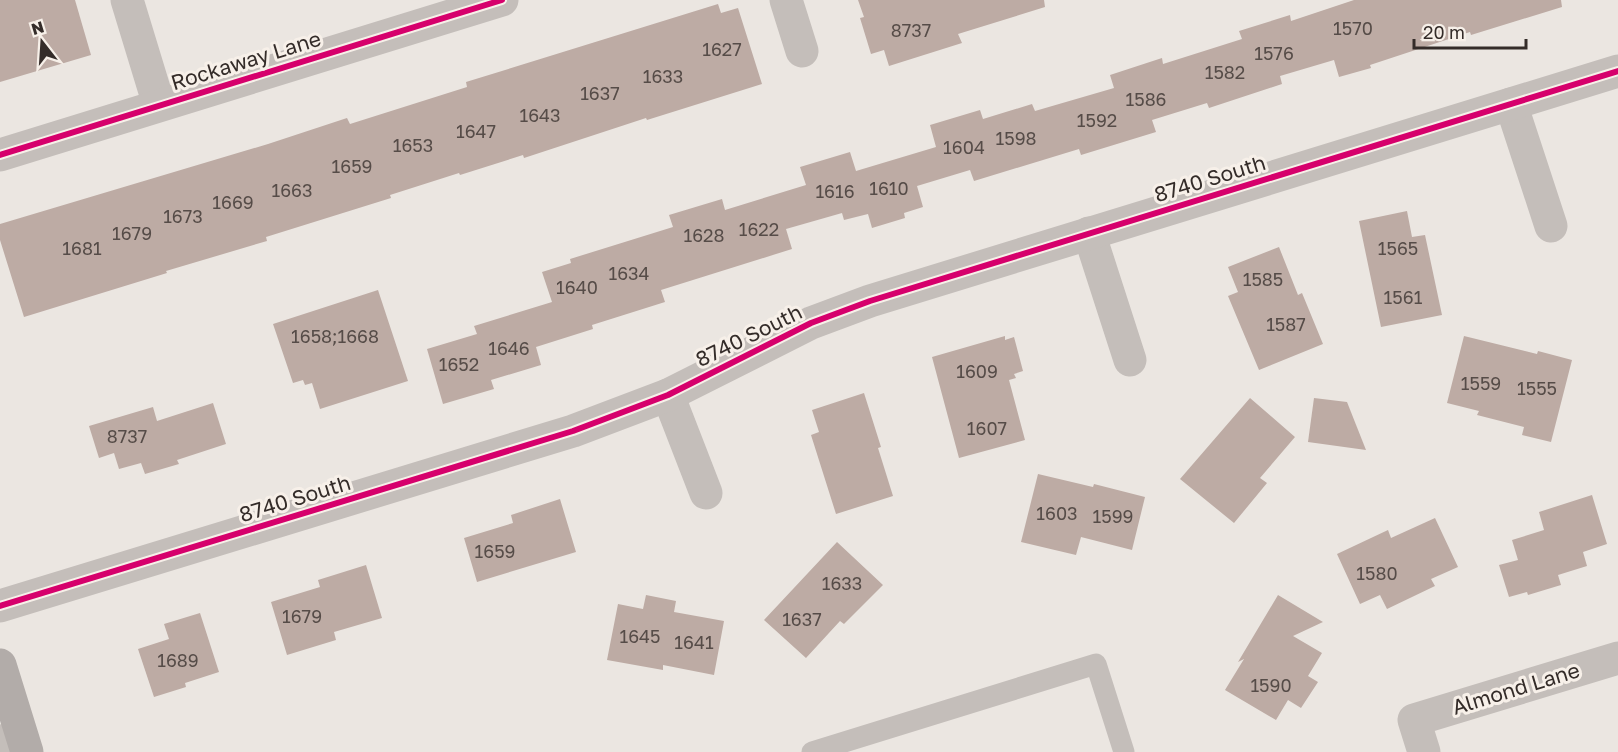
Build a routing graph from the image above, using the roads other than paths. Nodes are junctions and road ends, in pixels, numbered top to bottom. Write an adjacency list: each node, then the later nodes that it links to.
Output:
1 (127, 0): 7 (street)
2 (502, 0): 7 (street, Rockaway Lane)
3 (786, 0): 4 (street)
4 (802, 51)
5 (1618, 71): 6 (street, 8740 South)
6 (1511, 104): 9 (street); 10 (street, 8740 South)
7 (159, 105): 8 (street, Rockaway Lane)
8 (0, 155)
9 (1551, 226)
10 (1089, 233): 11 (street); 12 (street, 8740 South)
11 (1130, 360)
12 (668, 395): 13 (street); 14 (street, 8740 South)
13 (706, 493)
14 (0, 606)
15 (1618, 658): 20 (street, Almond Lane)
16 (0, 665): 17 (main road)
17 (16, 743)
18 (812, 752): 19 (lane)
19 (1124, 752)
20 (1424, 752)

